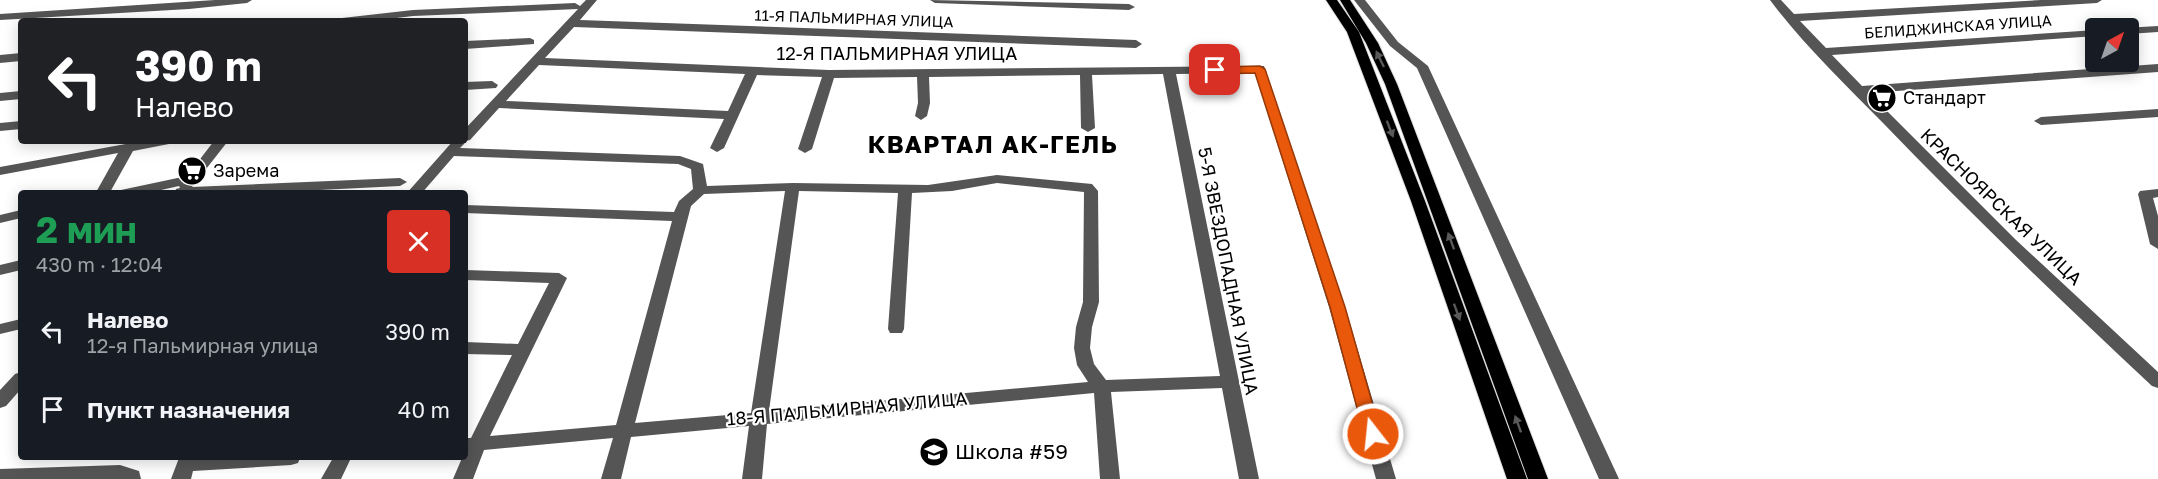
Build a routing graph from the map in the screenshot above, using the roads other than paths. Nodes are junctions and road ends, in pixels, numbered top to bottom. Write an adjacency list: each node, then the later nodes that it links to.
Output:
1 (247, 0): 12 (street)
2 (428, 0): 13 (street)
3 (592, 0): 16 (street)
4 (935, 0): 11 (street)
5 (1331, 0): 98 (main road, one-way to 98)
6 (1345, 0): 99 (main road, one-way to 6)
7 (1359, 0): 100 (street)
8 (1775, 0): 15 (street, КРАСНОЯРСКАЯ УЛИЦА)
9 (2097, 0): 15 (street)
10 (575, 6): 13 (street)
11 (1129, 7)
12 (0, 17)
13 (409, 17): 14 (street)
14 (392, 18)
15 (1791, 18): 23 (street, КРАСНОЯРСКАЯ УЛИЦА)
16 (570, 23): 21 (street, 11-Я ПАЛЬМИРНАЯ УЛИЦА); 26 (street)
17 (2158, 29): 18 (street)
18 (2139, 30)
19 (2085, 34): 23 (street, БЕЛИДЖИНСКАЯ УЛИЦА)
20 (530, 42): 22 (street)
21 (1136, 44)
22 (468, 45)
23 (1822, 52): 35 (street, КРАСНОЯРСКАЯ УЛИЦА)
24 (18, 57): 25 (street)
25 (0, 59)
26 (534, 61): 28 (street, 12-Я ПАЛЬМИРНАЯ УЛИЦА); 38 (street)
27 (2158, 68): 35 (street)
28 (753, 71): 31 (street, 12-Я ПАЛЬМИРНАЯ УЛИЦА); 40 (street)
29 (1169, 71): 30 (street, 12-Я ПАЛЬМИРНАЯ УЛИЦА); 79 (street, 5-Я ЗВЕЗДОПАДНАЯ УЛИЦА); 97 (street, 12-Я ПАЛЬМИРНАЯ УЛИЦА)
30 (1086, 72): 32 (street, 12-Я ПАЛЬМИРНАЯ УЛИЦА); 45 (street)
31 (829, 74): 32 (street, 12-Я ПАЛЬМИРНАЯ УЛИЦА); 51 (street)
32 (922, 74): 41 (street)
33 (492, 85): 34 (street)
34 (468, 86)
35 (1860, 90): 80 (street, КРАСНОЯРСКАЯ УЛИЦА)
36 (18, 95): 37 (street)
37 (0, 97)
38 (498, 104): 40 (street); 46 (street)
39 (2158, 113): 42 (street)
40 (731, 115): 50 (street)
41 (921, 116)
42 (2041, 121)
43 (18, 125): 44 (street)
44 (0, 127)
45 (1088, 128)
46 (468, 134)
47 (219, 144): 54 (street)
48 (458, 144): 52 (street)
49 (132, 145): 53 (street); 58 (street)
50 (717, 148)
51 (806, 149)
52 (450, 152): 62 (street); 63 (street)
53 (0, 171)
54 (192, 179): 59 (street); 60 (street)
55 (400, 182): 61 (street)
56 (794, 187): 57 (street); 63 (street); 82 (street)
57 (905, 188): 76 (street); 81 (street)
58 (104, 190)
59 (140, 190)
60 (183, 190)
61 (241, 190)
62 (417, 190)
63 (700, 190): 68 (street)
64 (2152, 194): 65 (street); 70 (street)
65 (2158, 204)
66 (468, 209): 68 (street)
67 (18, 215): 69 (street)
68 (680, 217): 83 (street)
69 (0, 219)
70 (2158, 244)
71 (18, 266): 72 (street)
72 (0, 270)
73 (468, 274): 78 (street)
74 (18, 325): 75 (street)
75 (0, 329)
76 (896, 329)
77 (468, 348): 78 (street)
78 (524, 350): 84 (street)
79 (1230, 382): 81 (street, 18-Я ПАЛЬМИРНАЯ УЛИЦА); 96 (street, 5-Я ЗВЕЗДОПАДНАЯ УЛИЦА)
80 (2158, 382)
81 (1102, 388): 82 (street, 18-Я ПАЛЬМИРНАЯ УЛИЦА); 95 (street)
82 (759, 417): 83 (street, 18-Я ПАЛЬМИРНАЯ УЛИЦА); 94 (street)
83 (624, 430): 84 (street, 18-Я ПАЛЬМИРНАЯ УЛИЦА); 93 (street)
84 (471, 444)
85 (267, 460): 88 (street)
86 (341, 460): 91 (street)
87 (467, 460): 92 (street)
88 (185, 467)
89 (0, 476): 90 (street)
90 (131, 479)
91 (331, 479)
92 (463, 479)
93 (611, 479)
94 (752, 479)
95 (1110, 479)
96 (1249, 479)
97 (1386, 479)
98 (1517, 479)
99 (1538, 479)
100 (1609, 479)

